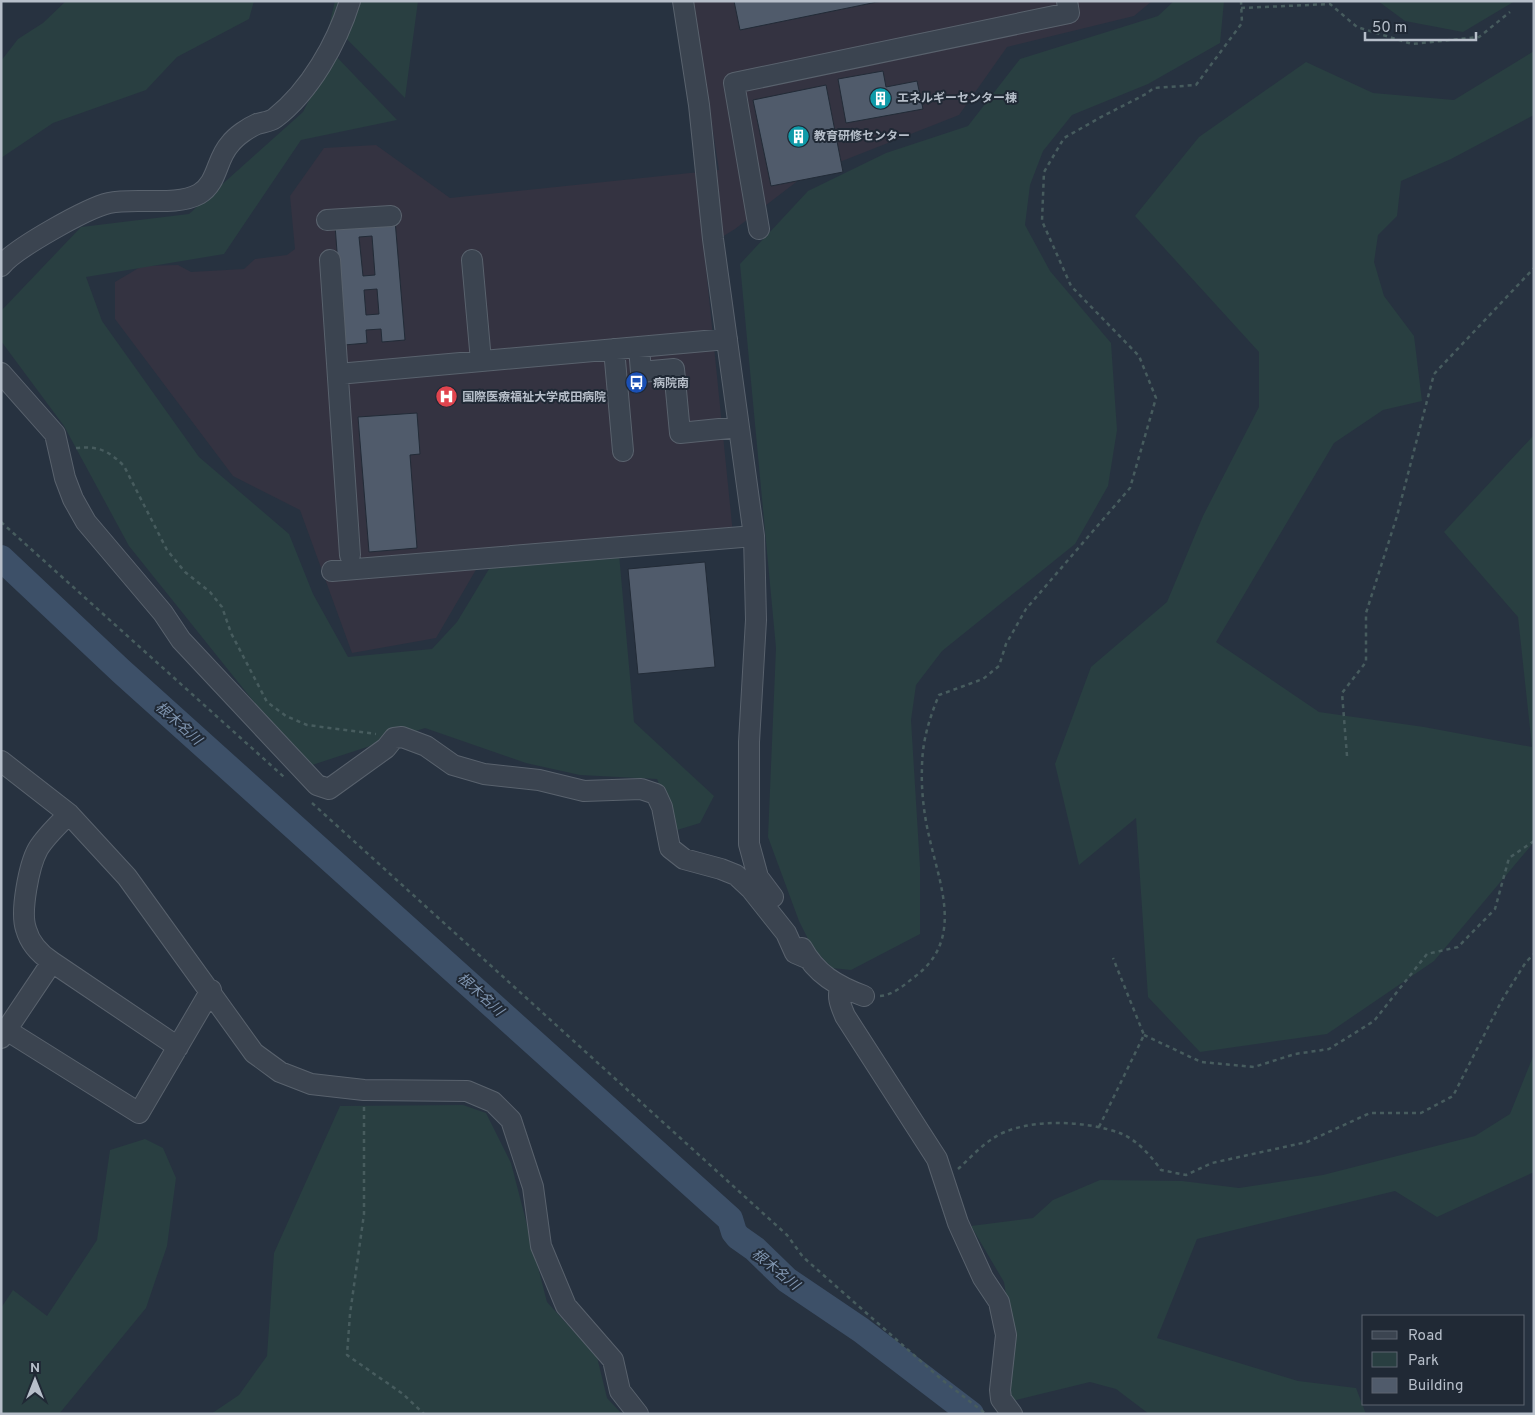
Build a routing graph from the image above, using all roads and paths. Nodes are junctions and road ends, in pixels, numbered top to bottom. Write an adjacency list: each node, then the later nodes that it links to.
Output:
1 (350, 1): 12 (street)
2 (682, 1): 14 (street)
3 (1067, 1): 9 (street)
4 (1241, 1): 5 (path)
5 (1241, 8): 6 (path); 40 (path)
6 (1510, 12)
7 (391, 216): 8 (street)
8 (328, 220)
9 (759, 229)
10 (330, 260): 19 (street)
11 (472, 260): 17 (street)
12 (1, 266)
13 (1534, 268): 28 (path)
14 (727, 339): 15 (street); 20 (street)
15 (639, 347): 16 (street); 20 (street)
16 (614, 349): 17 (street); 22 (street)
17 (481, 361): 19 (street)
18 (1, 374): 21 (street)
19 (338, 374): 25 (street)
20 (739, 427): 24 (street)
21 (60, 451): 27 (path); 27 (street)
22 (623, 451)
23 (1, 522): 30 (path)
24 (754, 536): 26 (street); 36 (street)
25 (350, 555)
26 (332, 572)
27 (394, 738): 36 (street)
28 (1347, 756)
29 (1, 761): 32 (street)
30 (287, 780)
31 (309, 800): 49 (path)
32 (69, 814): 37 (street); 39 (street)
33 (1534, 841): 42 (path)
34 (1534, 954): 45 (path)
35 (1113, 958): 42 (path)
36 (808, 960): 38 (street)
37 (52, 962): 41 (street); 43 (street)
38 (840, 988): 40 (street); 46 (street)
39 (211, 990): 43 (street); 44 (street)
40 (864, 996)
41 (5, 1035): 43 (street)
42 (1144, 1035): 45 (path)
43 (178, 1047)
44 (364, 1090): 47 (path); 48 (street)
45 (1100, 1127): 46 (path)
46 (946, 1180): 50 (street)
47 (424, 1414)
48 (638, 1414)
49 (986, 1414)
50 (1012, 1414)

